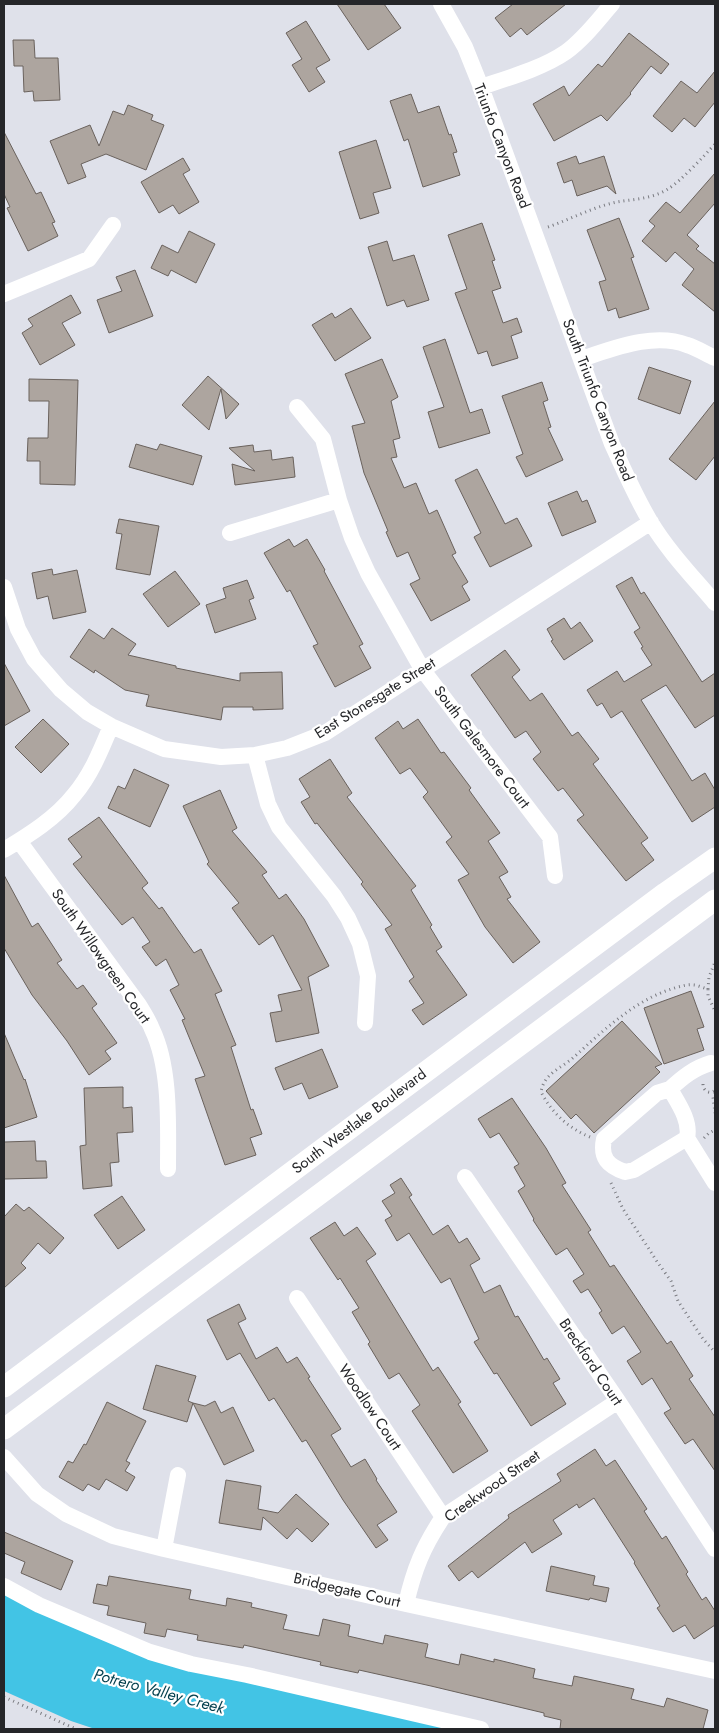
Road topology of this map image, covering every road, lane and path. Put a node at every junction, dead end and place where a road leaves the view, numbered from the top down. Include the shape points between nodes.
1 (441, 4) edge
2 (612, 4) edge
3 (481, 87) junction
4 (715, 144) edge
5 (113, 225) dead end
6 (535, 232) junction
7 (556, 291) joint
8 (4, 294) edge
9 (715, 358) edge
10 (581, 359) junction
11 (297, 407) dead end
12 (339, 500) junction
13 (651, 522) junction
14 (230, 533) dead end
15 (4, 587) edge
16 (715, 603) edge
17 (422, 669) junction
18 (111, 726) junction
19 (256, 754) junction
20 (19, 841) junction
21 (4, 850) edge
22 (715, 858) edge
23 (555, 876) dead end
24 (715, 900) edge
25 (715, 962) edge
26 (708, 989) junction
27 (715, 1011) edge
28 (365, 1023) dead end
29 (710, 1063) dead end
30 (704, 1088) dead end
31 (670, 1089) junction
32 (715, 1092) edge
33 (715, 1113) edge
34 (686, 1138) junction
35 (604, 1139) junction
36 (609, 1163) junction
37 (168, 1169) dead end
38 (465, 1177) dead end
39 (715, 1183) edge
40 (297, 1298) dead end
41 (715, 1352) edge
42 (4, 1387) edge
43 (618, 1401) junction
44 (4, 1429) edge
45 (4, 1457) edge
46 (178, 1475) dead end
47 (443, 1517) junction
48 (164, 1549) junction
49 (715, 1549) edge
50 (4, 1586) edge
51 (406, 1604) junction
52 (715, 1671) edge
53 (4, 1698) edge
54 (76, 1729) edge
55 (481, 1729) edge

1 - 3 street, Triunfo Canyon Road via 465,47
2 - 3 street via 567,52
3 - 6 street, Triunfo Canyon Road
4 - 6 path via 670,188 659,194 601,207
5 - 8 street via 89,259
6 - 7 street, Triunfo Canyon Road
7 - 10 street, South Triunfo Canyon Road
9 - 10 street via 686,344 665,341 615,348
10 - 13 street, South Triunfo Canyon Road via 612,444
11 - 12 street, South Galesmore Court via 323,438
12 - 14 street
12 - 17 street, South Galesmore Court via 368,572
13 - 16 street, South Triunfo Canyon Road
13 - 17 street, East Stonesgate Street
15 - 18 street, East Stonesgate Street via 18,629 34,659 61,690 87,712
17 - 19 street, East Stonesgate Street via 325,733 287,748
17 - 23 street, South Galesmore Court via 550,837
18 - 19 street, East Stonesgate Street via 164,749 221,757
18 - 20 street via 92,768 74,795 54,816
19 - 28 street via 268,804 279,828 334,896 360,944 368,976
20 - 21 street
20 - 37 street, South Willowgreen Court via 139,1005 153,1030 161,1054 167,1096
22 - 42 main road, South Westlake Boulevard
24 - 44 main road
25 - 26 path
26 - 27 path
26 - 35 path via 693,984 665,991 646,1001 612,1023 545,1080 541,1092 563,1121 593,1139
29 - 31 street via 699,1066
30 - 32 path
31 - 34 street via 689,1130
31 - 35 street via 657,1093
32 - 33 path
34 - 36 street via 634,1170 625,1172
34 - 39 street
35 - 36 street via 603,1154
36 - 41 path via 608,1176 623,1209 671,1280 678,1301 695,1328
38 - 43 street, Breckford Court
40 - 47 street, Woodlow Court
43 - 47 street, Creekwood Street
43 - 49 street, Breckford Court
45 - 48 street, Bridgegate Court via 37,1494 66,1514 113,1536
46 - 48 street
47 - 51 street, Creekwood Street via 418,1562
48 - 51 street, Bridgegate Court
50 - 55 street via 39,1605 150,1652
51 - 52 street, Bridgegate Court
53 - 54 path

